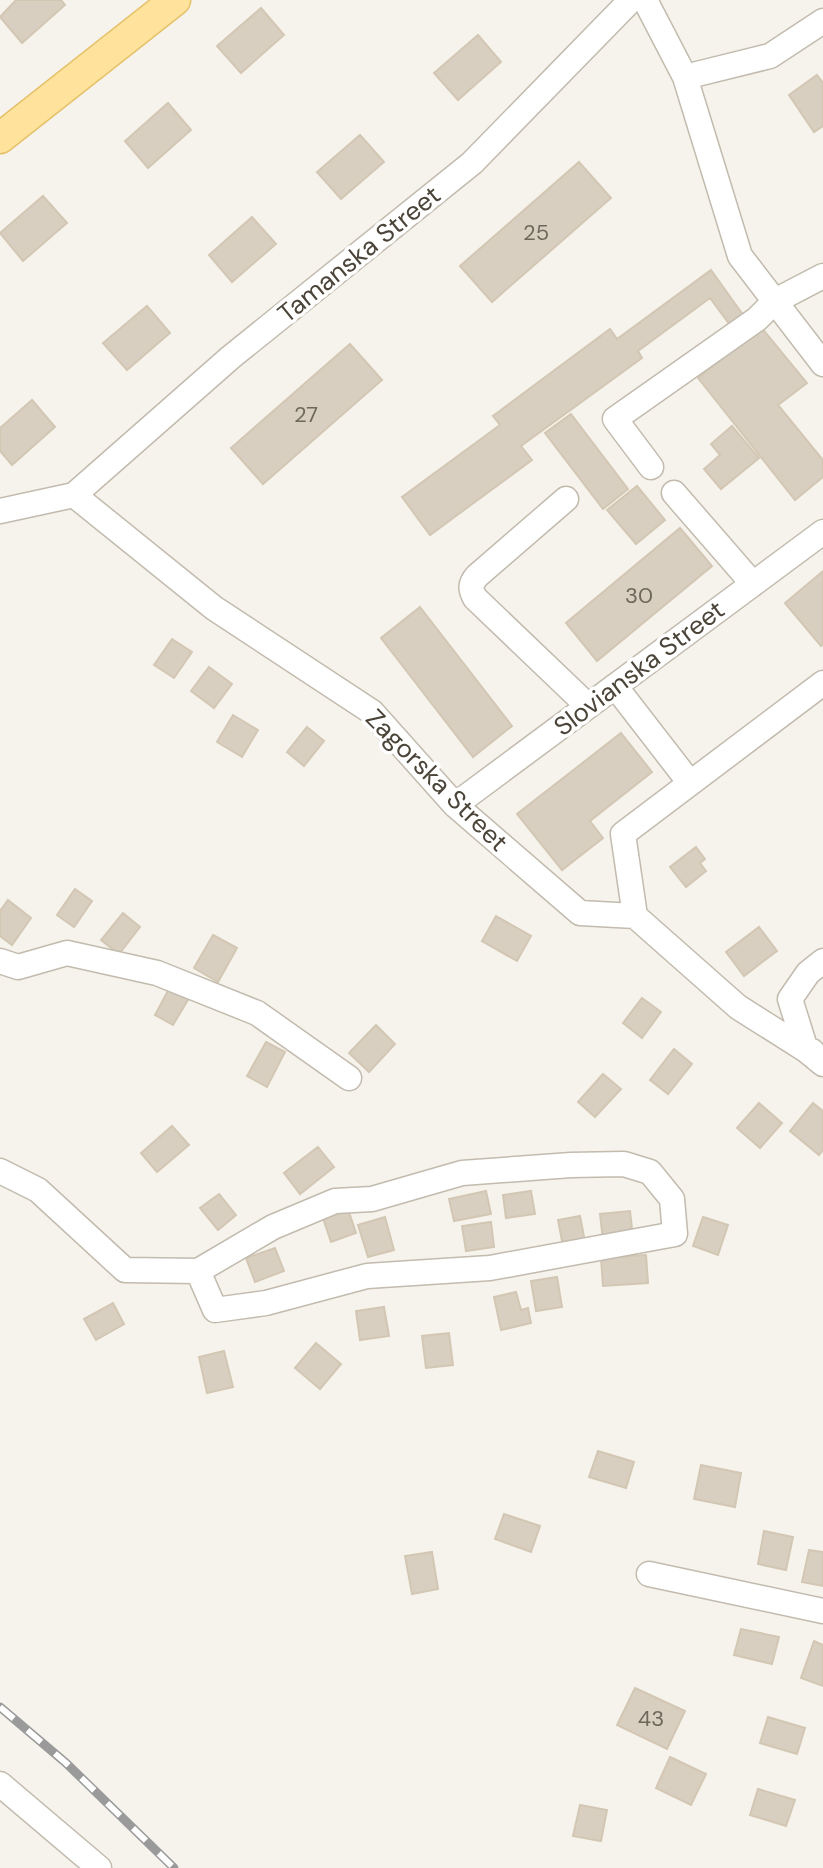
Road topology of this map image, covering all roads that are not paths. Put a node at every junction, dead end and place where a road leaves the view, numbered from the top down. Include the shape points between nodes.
1 (175, 0) edge
2 (631, 0) edge
3 (645, 0) edge
4 (823, 21) edge
5 (685, 77) junction
6 (0, 138) edge
7 (823, 276) edge
8 (775, 301) junction
9 (823, 364) edge
10 (651, 467) dead end
11 (674, 493) dead end
12 (74, 495) junction
13 (566, 499) dead end
14 (0, 511) edge
15 (823, 532) edge
16 (753, 584) junction
17 (823, 683) edge
18 (615, 686) junction
19 (588, 706) junction
20 (690, 783) junction
21 (455, 805) junction
22 (635, 916) junction
23 (6, 961) edge
24 (823, 961) edge
25 (817, 1056) edge
26 (349, 1078) dead end
27 (0, 1171) edge
28 (198, 1271) junction
29 (649, 1574) dead end
30 (823, 1611) edge
31 (0, 1784) edge
32 (99, 1868) edge

1 - 6 main road
2 - 12 street, Tamanska Street via 472,163 231,357
3 - 5 street
4 - 5 street via 770,56
5 - 8 street via 740,256
7 - 8 street
8 - 9 street
8 - 10 street via 615,419
11 - 16 street
12 - 14 street
12 - 21 street, Zagorska Street via 214,608 372,712
13 - 19 street via 477,576 470,589
15 - 16 street, Slovianska Street
16 - 18 street, Slovianska Street
17 - 20 street
18 - 19 street, Slovianska Street
18 - 20 street
19 - 21 street, Slovianska Street
20 - 22 street via 623,834
21 - 22 street, Zagorska Street via 580,913
22 - 25 street via 738,1007
23 - 26 street via 67,953 157,973 257,1013
24 - 25 street via 790,999
27 - 28 street via 38,1190 125,1270
28 - 28 street via 273,1227 335,1201 372,1199 462,1173 624,1164 650,1172 672,1199 675,1234 490,1268 367,1276 266,1303 215,1310
29 - 30 street
31 - 32 street

